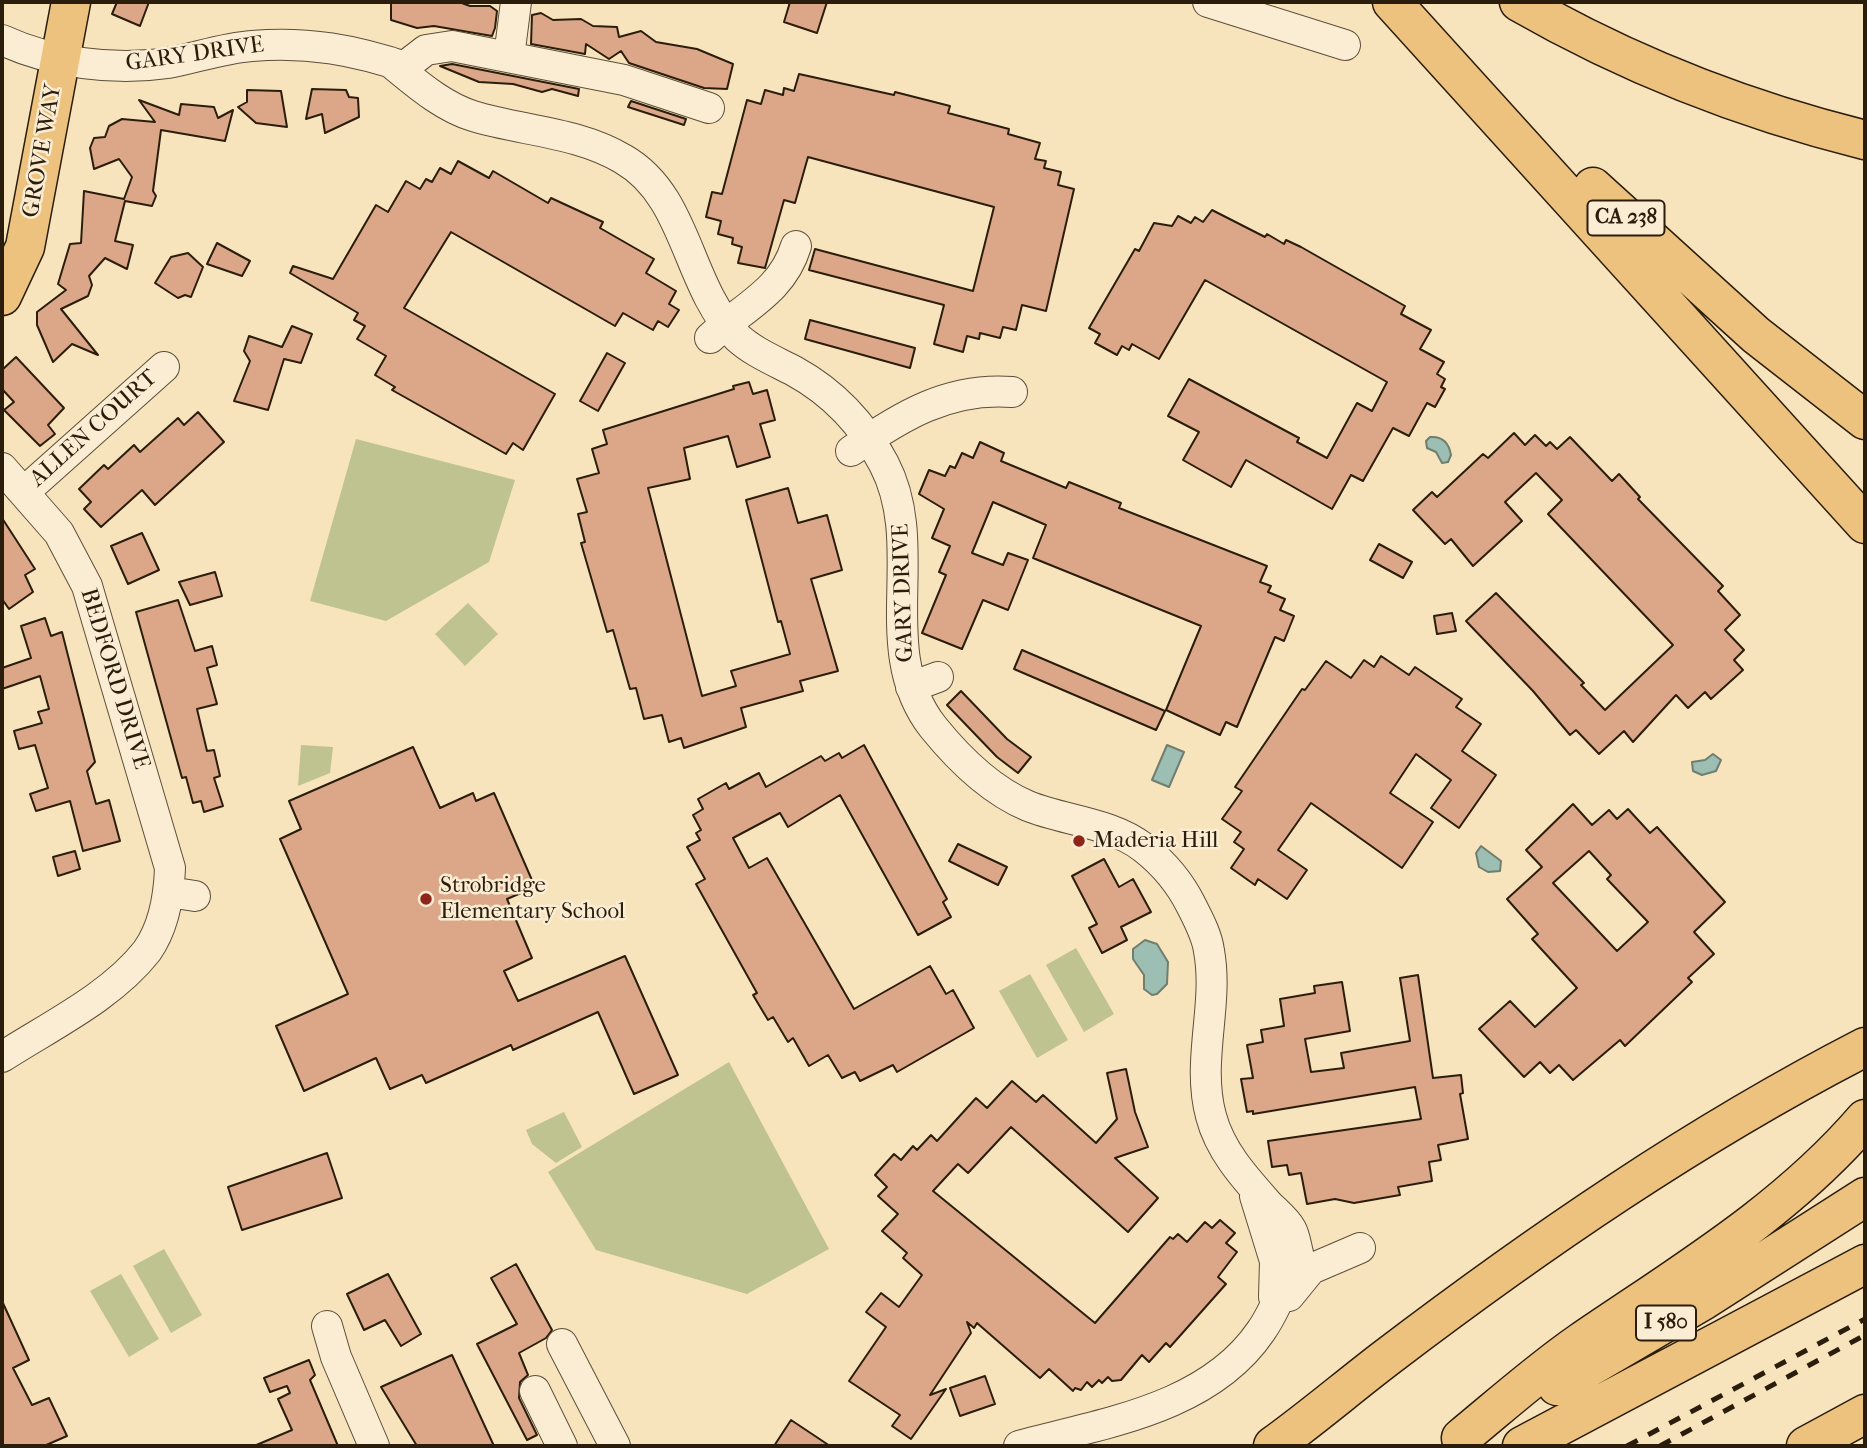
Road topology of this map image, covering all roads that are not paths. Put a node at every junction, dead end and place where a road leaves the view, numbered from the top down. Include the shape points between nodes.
1 (71, 2) edge
2 (516, 2) edge
3 (1208, 2) edge
4 (1392, 2) edge
5 (1400, 2) edge
6 (1518, 2) edge
7 (2, 40) edge
8 (1345, 44) dead end
9 (509, 57) junction
10 (59, 59) junction
11 (397, 64) junction
12 (709, 108) dead end
13 (1865, 140) edge
14 (796, 246) dead end
15 (2, 296) edge
16 (718, 330) junction
17 (164, 367) dead end
18 (1012, 392) dead end
19 (1865, 419) edge
20 (860, 444) junction
21 (2, 468) edge
22 (24, 492) junction
23 (1865, 524) edge
24 (1865, 1047) edge
25 (2, 1057) edge
26 (1865, 1119) edge
27 (1865, 1197) edge
28 (1360, 1248) dead end
29 (1865, 1264) edge
30 (1268, 1318) junction
31 (327, 1326) dead end
32 (562, 1344) dead end
33 (535, 1391) dead end
34 (1865, 1414) edge
35 (1453, 1442) edge
36 (374, 1446) edge
37 (562, 1446) edge
38 (615, 1446) edge
39 (1019, 1446) edge
40 (1273, 1446) edge
41 (1522, 1446) edge
42 (1807, 1446) edge

1 - 10 main road, GROVE WAY
2 - 9 street
3 - 8 street
4 - 23 main road
5 - 19 main road, CA 238 via 1690,277
6 - 13 main road via 1691,85
7 - 10 street, GARY DRIVE
9 - 11 street via 452,46 426,50
9 - 12 street via 624,80
10 - 11 street, GARY DRIVE via 129,67 250,46 290,44 351,50
10 - 15 main road, GROVE WAY via 25,247
11 - 16 street, GARY DRIVE via 450,106 595,145 641,171 660,190
14 - 16 street via 775,287
16 - 20 street, GARY DRIVE via 827,392 845,408
17 - 22 street, ALLEN COURT
18 - 20 street via 986,390 915,410
20 - 30 street, GARY DRIVE via 892,480 902,515 902,654 925,682 931,725 984,779 1048,823 1111,831 1139,844 1187,897 1209,949 1205,1077 1224,1165 1291,1229 1298,1253
21 - 22 street, BEDFORD DRIVE
22 - 25 street, BEDFORD DRIVE via 59,533 87,586 176,901 147,950 96,1007
24 - 40 main road via 1703,1139 1546,1242
26 - 35 main road via 1778,1205 1579,1344
27 - 35 main road, I 580 via 1635,1342
28 - 30 street via 1311,1269
29 - 41 main road, I 580
30 - 39 street, GARY DRIVE via 1242,1354 1167,1404
31 - 36 street
32 - 38 street
33 - 37 street
34 - 42 main road

